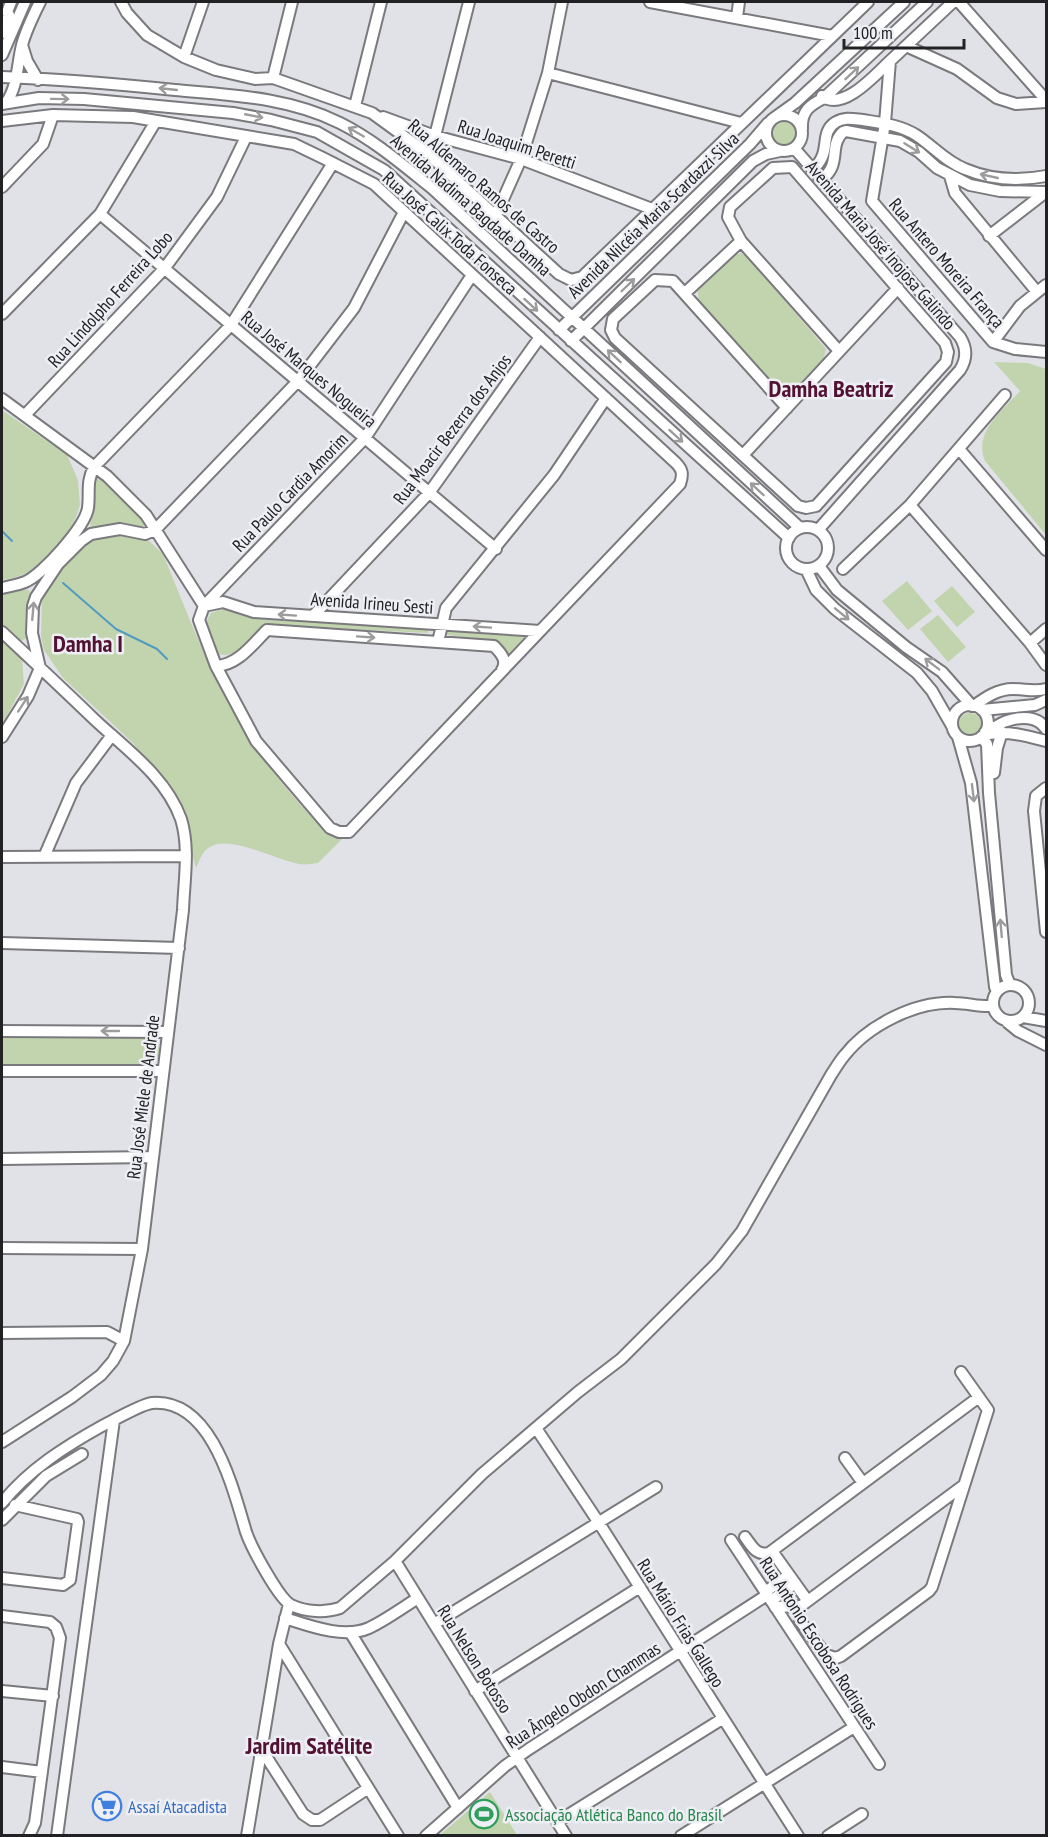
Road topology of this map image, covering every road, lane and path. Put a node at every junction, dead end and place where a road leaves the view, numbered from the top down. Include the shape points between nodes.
1 (25, 2) edge
2 (40, 2) edge
3 (121, 2) edge
4 (203, 2) edge
5 (292, 2) edge
6 (381, 2) edge
7 (469, 2) edge
8 (562, 2) edge
9 (650, 2) edge
10 (739, 2) edge
11 (868, 2) edge
12 (904, 2) edge
13 (927, 2) edge
14 (953, 2) edge
15 (959, 2) edge
16 (6, 9) edge
17 (737, 17) junction
18 (5, 36) edge
19 (832, 36) junction
20 (22, 45) junction
21 (906, 46) junction
22 (2, 55) edge
23 (184, 57) junction
24 (890, 61) junction
25 (548, 73) junction
26 (2, 77) edge
27 (15, 78) junction
28 (273, 78) junction
29 (38, 80) junction
30 (813, 87) junction
31 (824, 98) junction
32 (1047, 101) edge
33 (4, 103) edge
34 (355, 106) junction
35 (372, 113) junction
36 (53, 115) junction
37 (771, 120) junction
38 (2, 121) edge
39 (156, 121) junction
40 (835, 122) junction
41 (741, 123) junction
42 (885, 123) junction
43 (802, 129) junction
44 (843, 132) junction
45 (246, 136) junction
46 (435, 136) junction
47 (883, 138) junction
48 (794, 148) junction
49 (780, 151) junction
50 (427, 153) junction
51 (521, 159) junction
52 (333, 163) junction
53 (813, 169) junction
54 (950, 176) junction
55 (1047, 176) edge
56 (822, 179) junction
57 (2, 188) edge
58 (1046, 192) edge
59 (699, 193) junction
60 (711, 205) junction
61 (652, 209) junction
62 (404, 212) junction
63 (100, 214) junction
64 (496, 216) junction
65 (989, 236) junction
66 (741, 241) junction
67 (641, 250) junction
68 (652, 262) junction
69 (164, 268) junction
70 (472, 274) junction
71 (1047, 285) edge
72 (898, 288) junction
73 (1037, 292) junction
74 (685, 293) junction
75 (2, 314) edge
76 (572, 317) junction
77 (231, 325) junction
78 (584, 328) junction
79 (559, 330) junction
80 (540, 337) junction
81 (571, 341) junction
82 (993, 342) junction
83 (839, 351) junction
84 (1047, 352) edge
85 (298, 381) junction
86 (1005, 395) dead end
87 (606, 398) junction
88 (2, 399) edge
89 (787, 408) junction
90 (25, 415) junction
91 (365, 438) junction
92 (959, 450) junction
93 (743, 456) junction
94 (94, 467) junction
95 (429, 493) junction
96 (910, 505) junction
97 (800, 528) junction
98 (154, 530) junction
99 (818, 530) junction
100 (789, 538) junction
101 (496, 549) junction
102 (1047, 550) edge
103 (819, 566) junction
104 (806, 569) junction
105 (843, 569) dead end
106 (2, 588) edge
107 (204, 606) junction
108 (313, 616) junction
109 (441, 624) junction
110 (1047, 629) edge
111 (540, 631) junction
112 (2, 632) edge
113 (438, 642) junction
114 (1030, 643) junction
115 (1047, 665) edge
116 (216, 666) junction
117 (40, 668) junction
118 (502, 671) junction
119 (1047, 689) edge
120 (1047, 700) edge
121 (976, 707) junction
122 (998, 707) junction
123 (952, 726) junction
124 (1002, 728) junction
125 (1047, 729) edge
126 (112, 735) junction
127 (983, 735) junction
128 (2, 737) edge
129 (958, 737) junction
130 (1047, 741) edge
131 (1047, 788) edge
132 (989, 794) junction
133 (186, 856) junction
134 (2, 857) edge
135 (44, 857) junction
136 (1047, 932) edge
137 (2, 943) edge
138 (179, 948) junction
139 (1010, 985) junction
140 (997, 991) junction
141 (1029, 1004) junction
142 (992, 1006) junction
143 (1022, 1018) junction
144 (1045, 1021) edge
145 (1007, 1022) junction
146 (2, 1031) edge
147 (168, 1032) junction
148 (1027, 1034) junction
149 (1047, 1045) edge
150 (2, 1071) edge
151 (163, 1071) junction
152 (152, 1157) junction
153 (2, 1159) edge
154 (2, 1248) edge
155 (142, 1249) junction
156 (2, 1333) edge
157 (124, 1341) junction
158 (961, 1372) dead end
159 (980, 1397) junction
160 (114, 1420) junction
161 (536, 1428) junction
162 (2, 1442) edge
163 (82, 1454) dead end
164 (844, 1458) dead end
165 (863, 1483) junction
166 (964, 1485) junction
167 (656, 1487) dead end
168 (2, 1503) edge
169 (15, 1505) junction
170 (2, 1520) edge
171 (599, 1523) junction
172 (745, 1537) dead end
173 (731, 1540) dead end
174 (772, 1551) junction
175 (395, 1561) junction
176 (2, 1578) edge
177 (792, 1579) junction
178 (640, 1587) junction
179 (418, 1598) junction
180 (769, 1599) junction
181 (804, 1603) junction
182 (290, 1604) junction
183 (2, 1616) edge
184 (285, 1618) junction
185 (434, 1624) junction
186 (350, 1632) junction
187 (279, 1644) junction
188 (679, 1652) junction
189 (476, 1690) junction
190 (2, 1691) edge
191 (53, 1696) junction
192 (722, 1719) junction
193 (854, 1727) junction
194 (260, 1747) junction
195 (517, 1757) junction
196 (879, 1764) dead end
197 (2, 1767) edge
198 (42, 1772) junction
199 (764, 1783) junction
200 (367, 1789) junction
201 (458, 1808) junction
202 (862, 1814) dead end
203 (557, 1822) junction
204 (30, 1836) edge
205 (57, 1836) edge
206 (247, 1836) edge
207 (398, 1836) edge
208 (426, 1836) edge
209 (566, 1836) edge
210 (681, 1836) edge
211 (798, 1836) edge
212 (828, 1836) edge

1 - 18 street
2 - 20 street
3 - 23 street, Rua Aldemaro Ramos de Castro via 147,35
4 - 23 street
5 - 28 street
6 - 34 street
7 - 46 street
8 - 25 street
9 - 17 street
10 - 17 street
11 - 19 street
12 - 30 street, Avenida Nilcéia Maria Scardazzi Silva
31 -> 13 street
14 - 21 street
15 - 32 street
16 - 18 street via 9,15
17 - 19 street
18 - 20 street
18 - 22 street
19 - 41 street
20 - 27 street
20 - 29 street
21 - 24 street
21 - 32 street via 957,69 996,98 1016,104
23 - 28 street, Rua Aldemaro Ramos de Castro via 216,70 255,79
24 - 31 street via 850,95 837,100
24 - 42 street, Rua Antero Moreira França
25 - 41 street
25 - 51 street
26 - 27 street, Avenida Nadima Bagdade Damha
27 - 29 street, Avenida Nadima Bagdade Damha
27 - 33 street via 13,94
28 - 34 street, Rua Aldemaro Ramos de Castro
76 -> 29 street, Avenida Nadima Bagdade Damha via 433,189 379,145 338,122 258,98
30 - 31 street
30 - 37 street, Avenida Nilcéia Maria Scardazzi Silva
31 - 43 street via 807,109
33 -> 79 street, Avenida Nadima Bagdade Damha via 50,99 167,105 234,113 317,132 384,170
34 - 35 street, Rua Aldemaro Ramos de Castro
35 - 46 street, Rua Joaquim Peretti
35 - 50 street, Rua Aldemaro Ramos de Castro
36 - 38 street, Rua José Calix Toda Fonseca
36 - 39 street, Rua José Calix Toda Fonseca
36 - 57 street via 42,144
37 - 43 street via 785,114 796,119
37 - 49 street via 767,140
37 - 59 street, Avenida Nilcéia Maria Scardazzi Silva
39 - 45 street, Rua José Calix Toda Fonseca
39 - 63 street
40 - 42 street via 849,118
40 - 44 street
40 - 53 street via 826,134 822,159
41 - 61 street
42 - 47 street, Rua Antero Moreira França
55 -> 42 street via 1002,179 964,169 915,135
43 - 48 street via 801,140
44 - 47 street
44 - 56 street via 837,141 832,168
45 - 52 street, Rua José Calix Toda Fonseca via 294,144
45 - 69 street, Rua Lindolpho Ferreira Lobo via 217,197
46 - 50 street
46 - 51 street, Rua Joaquim Peretti
47 -> 54 street via 910,146
47 - 82 street, Rua Antero Moreira França via 873,203
48 - 49 street
48 - 53 street
49 - 60 street, Avenida Nilcéia Maria Scardazzi Silva via 753,161
50 - 64 street, Rua Aldemaro Ramos de Castro
51 - 61 street, Rua Joaquim Peretti
51 - 64 street
52 - 62 street, Rua José Calix Toda Fonseca via 374,184
52 - 77 street
53 - 56 street
54 - 58 street via 984,189
54 - 65 street via 952,189
56 - 99 street via 960,337 966,354 960,370
58 - 65 street
59 - 60 street
59 - 67 street, Avenida Nilcéia Maria Scardazzi Silva
60 - 68 street, Avenida Nilcéia Maria Scardazzi Silva
61 - 64 street, Rua Aldemaro Ramos de Castro via 582,276 570,280
62 - 70 street, Rua José Calix Toda Fonseca
62 - 85 street via 354,308
63 - 69 street, Rua José Marques Nogueira
63 - 75 street
65 - 73 street
66 - 72 street, Avenida Maria José Inojosa Galindo via 728,217 730,207 774,168 792,167
66 - 74 street
66 - 83 street
67 - 68 street
67 - 76 street, Avenida Nilcéia Maria Scardazzi Silva
78 -> 68 street, Avenida Nilcéia Maria Scardazzi Silva
69 - 77 street, Rua José Marques Nogueira
69 - 90 street, Rua Lindolpho Ferreira Lobo
70 - 80 street, Rua José Calix Toda Fonseca
70 - 91 street, Rua Paulo Cardia Amorim
71 - 73 street
72 - 83 street
72 - 93 street, Avenida Maria José Inojosa Galindo via 945,343 946,362 816,506 798,506
73 - 82 street via 1015,311
74 - 89 street
74 - 93 street via 673,281 655,280 613,319 611,330 615,338
76 - 78 street, Avenida Nadima Bagdade Damha
76 - 79 street, Avenida Nilcéia Maria Scardazzi Silva
77 - 85 street, Rua José Marques Nogueira
77 - 94 street
78 - 81 street, Avenida Nilcéia Maria Scardazzi Silva
97 -> 78 street, Avenida Nadima Bagdade Damha
79 - 81 street, Avenida Nadima Bagdade Damha
80 - 87 street, Rua José Calix Toda Fonseca
80 - 95 street, Rua Moacir Bezerra dos Anjos
81 -> 100 street, Avenida Nadima Bagdade Damha
82 - 84 street, Rua Antero Moreira França
83 - 89 street
85 - 91 street, Rua José Marques Nogueira
85 - 98 street
86 - 92 street
87 - 101 street via 554,475
87 - 111 street, Rua José Calix Toda Fonseca via 681,468 680,484
88 - 90 street
89 - 93 street
90 - 94 street
91 - 95 street, Rua José Marques Nogueira
91 - 107 street, Rua Paulo Cardia Amorim
92 - 96 street
92 - 102 street
94 - 98 street via 146,515
94 - 106 street via 87,486 88,509 74,536 36,575
95 - 101 street, Rua José Marques Nogueira
95 - 108 street, Rua Moacir Bezerra dos Anjos
96 - 105 street
96 - 114 street
97 - 99 street
97 - 100 street
98 - 107 street
117 -> 98 street via 32,633 33,606 58,564 91,534 120,529 145,534
99 - 103 street via 829,547
100 - 104 street via 789,558
101 - 109 street via 446,608
103 - 104 street
121 -> 103 street via 942,672 837,590
104 -> 123 street via 816,590 835,609 917,673
108 -> 107 street, Avenida Irineu Sesti via 254,612 223,602
107 - 116 street via 199,620
108 - 109 street, Avenida Irineu Sesti
111 -> 109 street, Avenida Irineu Sesti
109 - 113 street
110 - 114 street
111 - 118 street
112 - 117 street, Rua José Miele de Andrade
116 -> 113 street, Avenida Irineu Sesti via 239,658 267,630
113 - 118 street, Avenida Irineu Sesti via 494,646 504,659
114 - 115 street
116 - 118 street via 256,741 330,828 339,832 349,832
117 - 126 street, Rua José Miele de Andrade
128 -> 117 street
119 - 121 street via 998,692
120 - 122 street via 1035,705
121 - 122 street
121 - 123 street via 960,709
121 - 127 street via 987,721
122 - 124 street
123 - 129 street
124 - 125 street via 1007,721 1034,718
124 - 127 street
124 - 130 street
124 - 132 street
126 - 133 street, Rua José Miele de Andrade via 136,756 172,802 181,820
126 - 135 street via 76,783
127 - 129 street via 970,741
127 - 132 street via 987,744
129 -> 140 street via 972,783
131 - 136 street via 1036,796 1034,811
139 -> 132 street
133 - 135 street
133 - 138 street, Rua José Miele de Andrade
134 - 135 street
137 - 138 street
138 - 147 street, Rua José Miele de Andrade
139 - 140 street
139 - 141 street via 1024,990
140 - 142 street
141 - 143 street
141 - 144 street
142 - 145 street via 997,1016
142 - 161 street via 931,1005 910,1011 863,1037 831,1075 742,1231 716,1264 621,1359
143 - 144 street
143 - 145 street
143 - 148 street
145 - 148 street
147 -> 146 street
147 - 151 street, Rua José Miele de Andrade
148 - 149 street
150 - 151 street
151 - 152 street, Rua José Miele de Andrade
152 - 153 street
152 - 155 street, Rua José Miele de Andrade
154 - 155 street
155 - 157 street, Rua José Miele de Andrade
156 - 157 street via 107,1332
157 - 162 street via 101,1375
158 - 159 street
159 - 165 street
159 - 166 street via 988,1410
160 - 168 street via 81,1438 20,1482
160 - 182 street via 151,1403 176,1407 198,1421 216,1446 247,1535 266,1574
160 - 205 street
161 - 171 street, Rua Mário Frias Gallego
161 - 175 street via 482,1474
163 - 169 street via 46,1476
164 - 165 street
165 - 174 street
166 - 181 street
166 - 181 street via 929,1592 836,1658 826,1655 800,1621 799,1611
167 - 171 street
169 - 170 street
169 - 176 street via 77,1520 70,1580 63,1585
171 - 178 street, Rua Mário Frias Gallego
171 - 185 street
172 - 174 street via 755,1551
173 - 180 street, Rua Antonio Escobosa Rodrigues
174 - 177 street
175 - 179 street, Rua Nelson Botosso
175 - 182 street via 340,1608 329,1612
177 - 180 street, Rua Ângelo Obdon Chammas
177 - 181 street
178 - 188 street, Rua Mário Frias Gallego
178 - 189 street
179 - 185 street, Rua Nelson Botosso
179 - 186 street via 369,1628
180 - 181 street
180 - 188 street, Rua Ângelo Obdon Chammas
180 - 193 street, Rua Antonio Escobosa Rodrigues
182 - 184 street
183 - 191 street via 50,1622 59,1632
184 - 186 street
184 - 187 street
185 - 189 street, Rua Nelson Botosso
186 - 201 street
187 - 194 street
187 - 200 street
188 - 192 street, Rua Mário Frias Gallego
188 - 195 street, Rua Ângelo Obdon Chammas
189 - 195 street, Rua Nelson Botosso
190 - 191 street
191 - 198 street
192 - 199 street, Rua Mário Frias Gallego
192 - 203 street
193 - 196 street, Rua Antonio Escobosa Rodrigues
193 - 199 street
194 - 200 street via 303,1814 312,1820 320,1820
194 - 206 street
195 - 201 street, Rua Ângelo Obdon Chammas
195 - 203 street, Rua Nelson Botosso
197 - 198 street
198 - 204 street
199 - 210 street
199 - 211 street, Rua Mário Frias Gallego
200 - 207 street
201 - 208 street, Rua Ângelo Obdon Chammas
202 - 212 street
203 - 209 street, Rua Nelson Botosso

